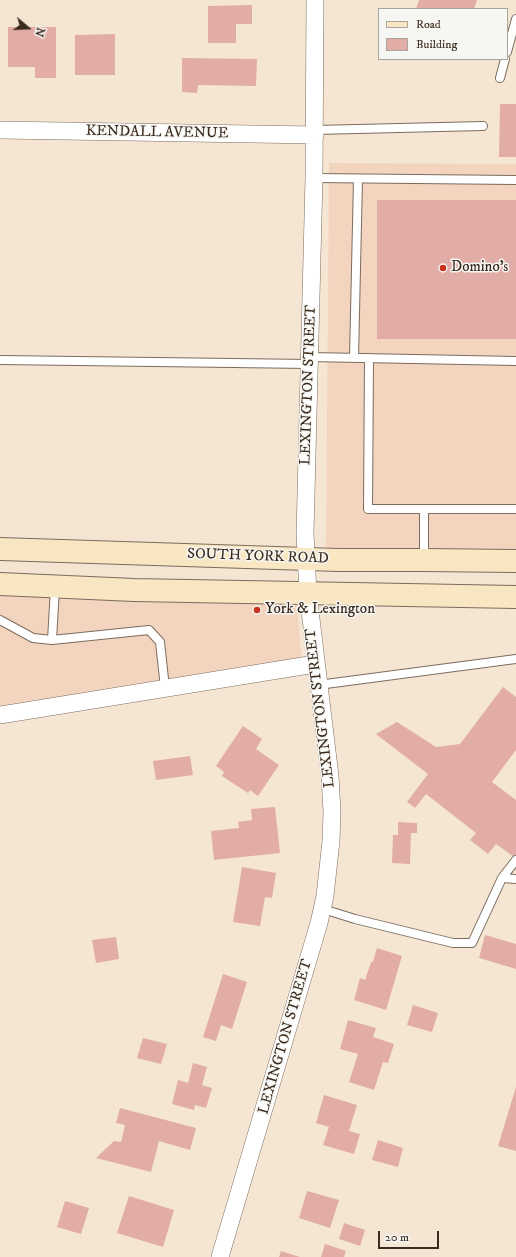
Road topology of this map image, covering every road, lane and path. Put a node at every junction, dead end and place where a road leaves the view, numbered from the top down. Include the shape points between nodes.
1 (315, 0) edge
2 (516, 19) edge
3 (508, 48) edge
4 (505, 60) edge
5 (500, 78) dead end
6 (483, 126) dead end
7 (0, 130) edge
8 (315, 132) junction
9 (314, 178) junction
10 (358, 179) junction
11 (516, 180) edge
12 (354, 358) junction
13 (369, 358) junction
14 (0, 360) edge
15 (310, 360) junction
16 (516, 361) edge
17 (424, 509) junction
18 (516, 510) edge
19 (0, 549) edge
20 (306, 559) junction
21 (424, 560) junction
22 (516, 561) edge
23 (0, 584) edge
24 (55, 587) junction
25 (308, 594) junction
26 (516, 597) edge
27 (0, 620) edge
28 (52, 640) junction
29 (516, 659) edge
30 (315, 664) junction
31 (318, 685) junction
32 (165, 688) junction
33 (0, 715) edge
34 (516, 860) edge
35 (502, 878) junction
36 (516, 879) edge
37 (322, 909) junction
38 (220, 1257) edge

1 - 8 street, LEXINGTON STREET
2 - 3 lane
4 - 5 lane
6 - 8 lane
7 - 8 street, KENDALL AVENUE
8 - 9 street, LEXINGTON STREET
9 - 10 lane
9 - 15 street, LEXINGTON STREET
10 - 11 lane
10 - 12 lane
12 - 13 lane
12 - 15 lane
13 - 16 lane
13 - 17 lane via 368,509
14 - 15 lane
15 - 20 street, LEXINGTON STREET
17 - 18 lane
17 - 21 lane
19 - 20 main road, SOUTH YORK ROAD
20 - 21 main road, SOUTH YORK ROAD
20 - 25 street, LEXINGTON STREET
21 - 22 main road, SOUTH YORK ROAD
23 - 24 main road
24 - 25 main road
24 - 28 lane
25 - 26 main road
25 - 30 street, LEXINGTON STREET
27 - 28 lane via 33,638
28 - 32 lane via 149,630 160,642
29 - 31 lane
30 - 31 street, LEXINGTON STREET
30 - 32 street
31 - 37 street, LEXINGTON STREET via 332,812 329,868
32 - 33 street
34 - 35 lane
35 - 36 lane
35 - 37 lane via 472,943 453,943
37 - 38 street, LEXINGTON STREET via 320,923

